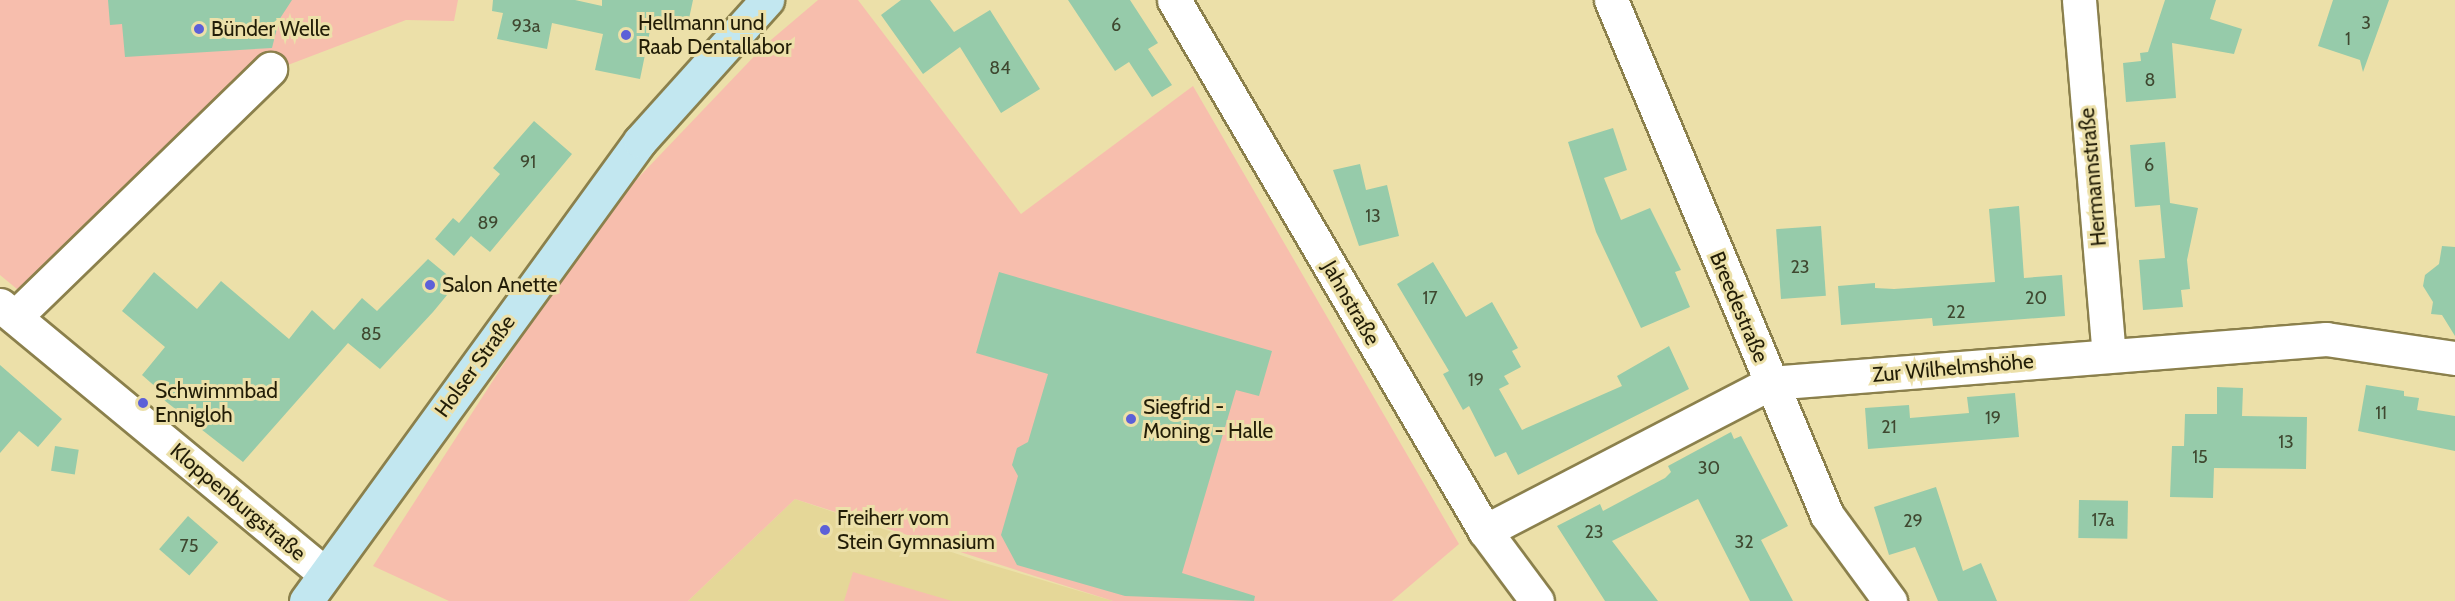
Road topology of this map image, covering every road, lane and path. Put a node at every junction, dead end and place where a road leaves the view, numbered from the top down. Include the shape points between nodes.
1 (767, 0) edge
2 (1174, 0) edge
3 (1611, 0) edge
4 (2079, 0) edge
5 (270, 69) dead end
6 (7, 311) edge
7 (2109, 354) junction
8 (2455, 358) edge
9 (1770, 383) junction
10 (1485, 531) junction
11 (323, 572) junction
12 (306, 601) edge
13 (1537, 601) edge
14 (1890, 601) edge

1 - 11 main road, Holser Straße via 640,141
2 - 10 street, Jahnstraße
3 - 9 street, Breedestraße
4 - 7 street, Hermannstraße
5 - 6 street, Kloppenburgstraße
6 - 11 street, Kloppenburgstraße
7 - 8 street, Zur Wilhelmshöhe via 2326,339
7 - 9 street, Zur Wilhelmshöhe
9 - 10 street, Zur Wilhelmshöhe
9 - 14 street, Breedestraße via 1827,515
10 - 13 street, Jahnstraße
11 - 12 main road, Holser Straße

